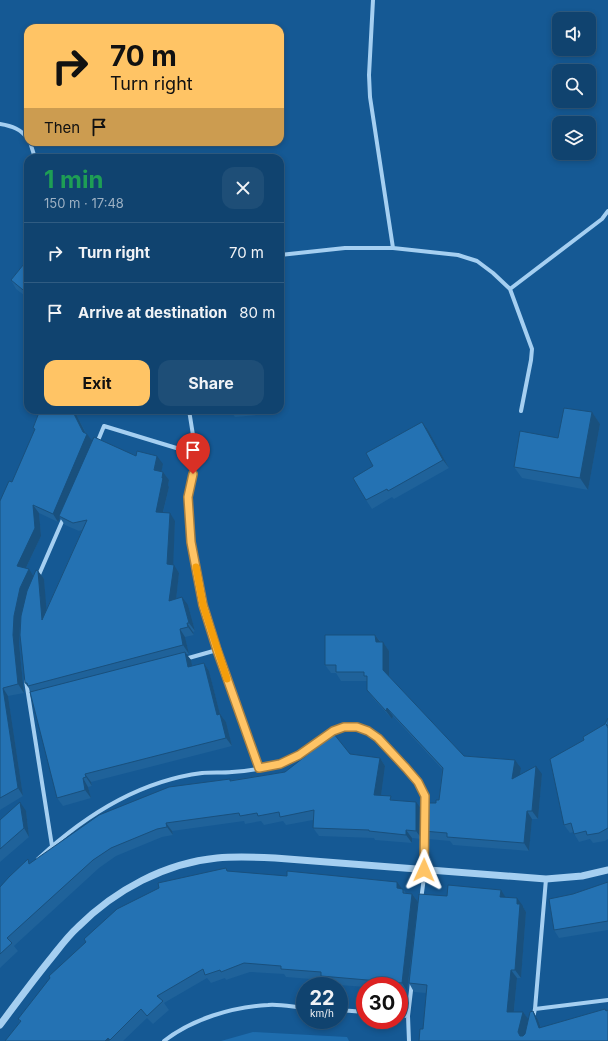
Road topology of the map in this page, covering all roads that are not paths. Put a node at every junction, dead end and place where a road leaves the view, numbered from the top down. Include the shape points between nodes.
1 (373, 0) edge
2 (0, 124) edge
3 (24, 132) edge
4 (608, 211) edge
5 (393, 248) junction
6 (284, 255) edge
7 (510, 289) junction
8 (521, 411) dead end
9 (190, 414) edge
10 (95, 448) edge
11 (196, 454) junction
12 (66, 512) edge
13 (35, 584) edge
14 (217, 650) junction
15 (179, 660) edge
16 (26, 675) edge
17 (36, 697) edge
18 (28, 699) junction
19 (259, 768) junction
20 (426, 813) edge
21 (426, 827) edge
22 (52, 846) junction
23 (35, 862) edge
24 (424, 870) junction
25 (608, 870) edge
26 (546, 879) junction
27 (420, 909) edge
28 (413, 978) edge
29 (608, 1000) edge
30 (296, 1007) edge
31 (535, 1009) junction
32 (408, 1016) edge
33 (532, 1022) edge
34 (0, 1025) edge
35 (408, 1029) edge
36 (164, 1041) edge
37 (408, 1041) edge

1 - 5 street via 370,98
2 - 3 street
4 - 7 street via 602,219
5 - 6 street via 345,248
5 - 7 street via 458,255 477,261
7 - 8 street via 532,349
9 - 11 street
10 - 11 street via 104,426
11 - 14 street via 188,497 191,542 203,605
12 - 13 street
14 - 15 street
14 - 19 street
16 - 18 street
17 - 18 street
18 - 22 street
19 - 20 street via 280,764 299,755 333,731 344,727 357,727 378,738 418,782 425,796
19 - 22 street via 183,776 156,784 104,808
21 - 24 street
22 - 23 street
24 - 26 street
24 - 27 street
24 - 34 street via 238,857 197,861 159,873 124,890 77,928
25 - 26 street via 582,876
26 - 31 street
28 - 32 street
29 - 31 street
30 - 36 street via 269,1005 240,1008 199,1021
31 - 33 street
35 - 37 street

